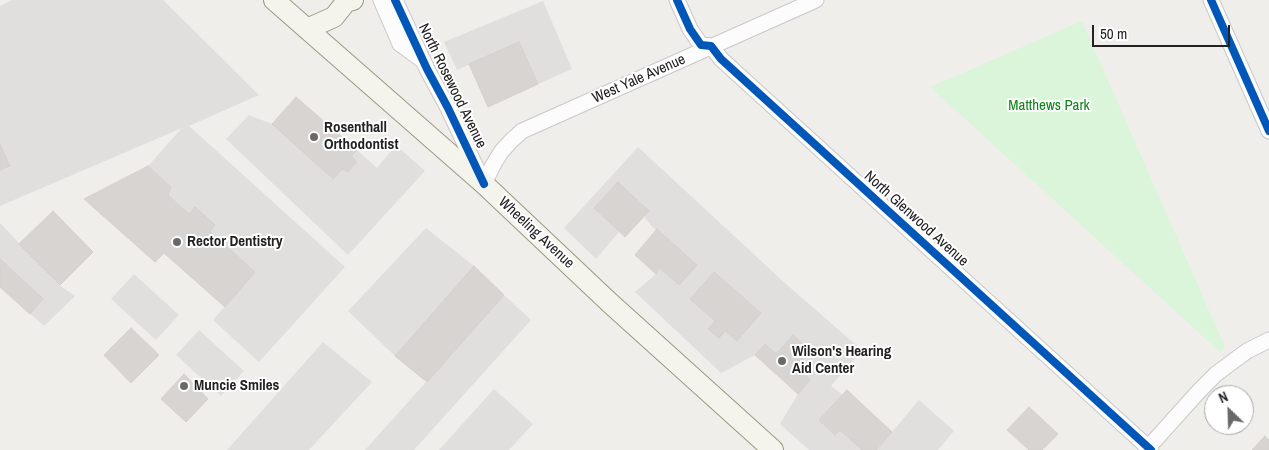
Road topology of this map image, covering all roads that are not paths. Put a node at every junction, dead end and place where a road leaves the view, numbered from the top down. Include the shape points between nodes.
1 (274, 0) edge
2 (330, 0) edge
3 (353, 0) edge
4 (381, 0) edge
5 (396, 0) edge
6 (677, 0) edge
7 (816, 0) edge
8 (1211, 0) edge
9 (307, 29) junction
10 (711, 46) junction
11 (424, 61) junction
12 (1269, 132) edge
13 (484, 184) junction
14 (1269, 340) edge
15 (1148, 449) edge
16 (773, 450) edge

1 - 9 main road, Wheeling Avenue
2 - 9 main road
3 - 9 main road via 346,2 334,17
4 - 11 street, North Rosewood Avenue via 400,44
5 - 11 street, North Rosewood Avenue
6 - 10 street, North Glenwood Avenue via 701,45
7 - 10 street, West Yale Avenue
8 - 12 street
9 - 13 main road, Wheeling Avenue
10 - 13 street, West Yale Avenue via 522,132 501,152
10 - 15 street, North Glenwood Avenue via 721,59
11 - 13 street, North Rosewood Avenue
13 - 16 main road, Wheeling Avenue via 610,304
14 - 15 street via 1247,350 1216,374

